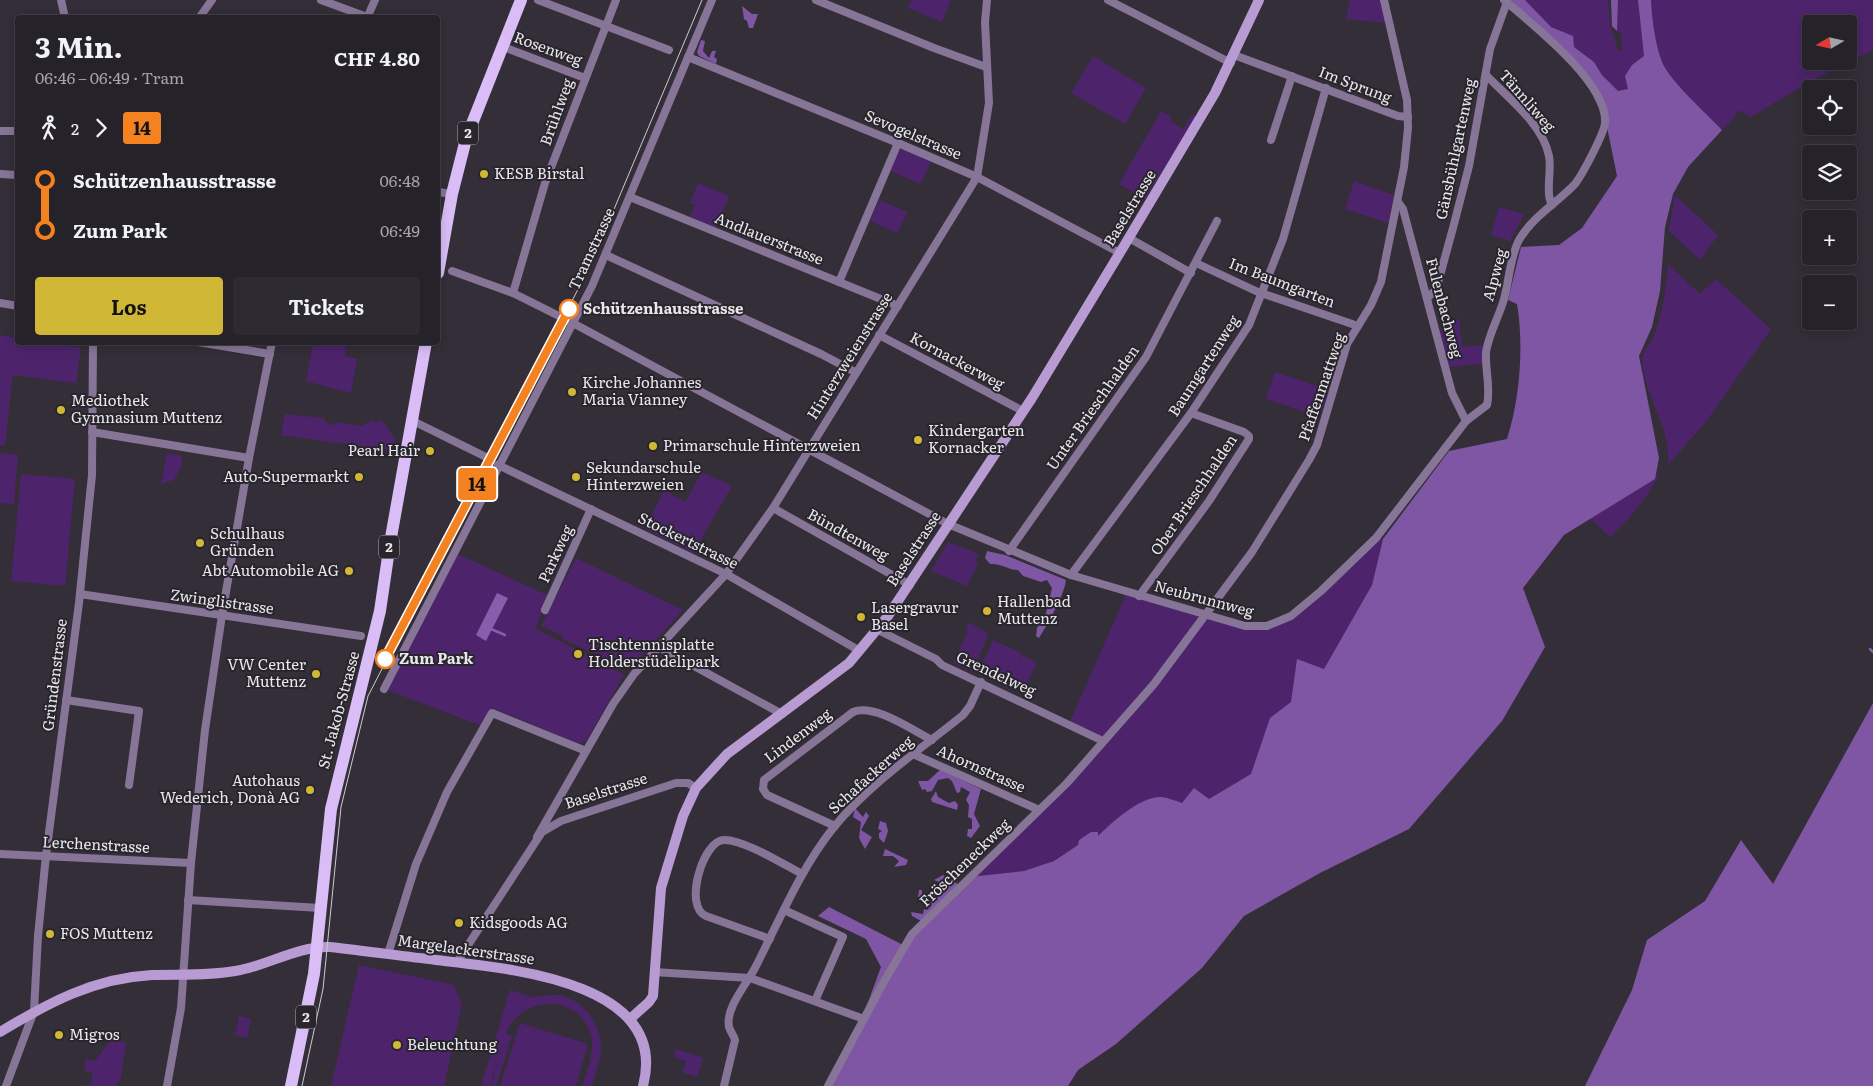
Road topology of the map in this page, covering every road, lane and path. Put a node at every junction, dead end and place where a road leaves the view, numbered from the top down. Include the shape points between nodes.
1 (61, 0) edge
2 (212, 0) edge
3 (322, 0) edge
4 (375, 0) edge
5 (521, 0) edge
6 (538, 0) edge
7 (616, 0) edge
8 (712, 0) edge
9 (816, 0) edge
10 (987, 0) edge
11 (1108, 0) edge
12 (1259, 0) edge
13 (1384, 0) edge
14 (1505, 1) edge
15 (64, 15) edge
16 (201, 15) edge
17 (362, 15) edge
18 (368, 15) edge
19 (605, 26) junction
20 (501, 46) junction
21 (669, 50) dead end
22 (688, 57) junction
23 (1232, 59) junction
24 (986, 67) junction
25 (1486, 75) junction
26 (1292, 76) junction
27 (585, 78) junction
28 (1326, 88) junction
29 (1408, 117) junction
30 (0, 131) edge
31 (15, 131) edge
32 (1271, 140) dead end
33 (898, 143) junction
34 (0, 174) edge
35 (15, 175) edge
36 (977, 177) junction
37 (440, 192) edge
38 (452, 194) junction
39 (630, 197) junction
40 (1398, 202) junction
41 (1552, 205) junction
42 (1217, 221) dead end
43 (1129, 238) junction
44 (1120, 253) junction
45 (606, 255) junction
46 (440, 262) edge
47 (1196, 263) junction
48 (452, 271) dead end
49 (1191, 273) junction
50 (839, 282) junction
51 (1263, 292) junction
52 (513, 293) junction
53 (1427, 298) junction
54 (0, 303) edge
55 (15, 306) edge
56 (898, 306) junction
57 (572, 323) junction
58 (1358, 326) junction
59 (879, 335) junction
60 (93, 345) edge
61 (216, 345) edge
62 (272, 345) edge
63 (425, 345) edge
64 (270, 354) junction
65 (855, 372) junction
66 (1023, 411) junction
67 (1191, 413) junction
68 (411, 420) junction
69 (1466, 421) junction
70 (92, 432) junction
71 (808, 450) junction
72 (486, 457) dead end
73 (249, 458) junction
74 (498, 465) junction
75 (773, 508) junction
76 (592, 509) junction
77 (948, 524) junction
78 (1009, 551) junction
79 (726, 574) junction
80 (1072, 575) junction
81 (910, 585) junction
82 (80, 594) junction
83 (1140, 596) junction
84 (545, 610) dead end
85 (1206, 614) junction
86 (222, 616) junction
87 (878, 630) junction
88 (361, 636) dead end
89 (659, 647) junction
90 (860, 651) junction
91 (980, 682) junction
92 (1154, 684) joint
93 (384, 689) dead end
94 (66, 700) junction
95 (782, 714) junction
96 (932, 740) junction
97 (1103, 741) junction
98 (586, 751) junction
99 (913, 754) junction
100 (129, 785) dead end
101 (696, 788) junction
102 (1037, 809) junction
103 (835, 826) junction
104 (537, 837) junction
105 (0, 854) edge
106 (46, 856) junction
107 (191, 864) junction
108 (802, 874) junction
109 (188, 900) junction
110 (320, 908) junction
111 (784, 910) junction
112 (770, 938) junction
113 (316, 946) junction
114 (388, 954) junction
115 (457, 962) junction
116 (654, 972) junction
117 (182, 974) junction
118 (750, 978) junction
119 (815, 1000) junction
120 (34, 1011) junction
121 (630, 1019) junction
122 (864, 1019) junction
123 (0, 1032) edge
124 (6, 1086) edge
125 (167, 1086) edge
126 (290, 1086) edge
127 (643, 1086) edge
128 (724, 1086) edge
129 (828, 1086) edge

1 - 15 street
2 - 16 street
3 - 17 street
4 - 18 street
5 - 20 main road, 2
6 - 19 street
7 - 19 street, Brühlweg
8 - 22 street, Tramstrasse
9 - 24 street
10 - 24 street, Hinterzweienstrasse
11 - 23 street, Im Sprung
12 - 23 street, Baselstrasse
13 - 29 street, Pfaffenmattweg
14 - 25 street, Gänsbühlgartenweg via 1490,49
14 - 41 street, Alpweg via 1582,73 1596,95 1605,122 1586,166 1575,183
19 - 21 street
19 - 27 street, Brühlweg
20 - 27 street, Rosenweg
20 - 38 main road, 2 via 466,138
22 - 33 street, Sevogelstrasse
22 - 39 street, Tramstrasse
23 - 26 street, Im Sprung
23 - 43 street, Baselstrasse
24 - 36 street, Hinterzweienstrasse via 989,103
25 - 41 street, Tännliweg via 1546,143
25 - 53 street, Gänsbühlgartenweg via 1469,166 1436,290
26 - 28 street, Im Sprung
26 - 32 street
27 - 52 street, Brühlweg via 545,183
28 - 29 street, Im Sprung
28 - 51 street, Baumgartenweg via 1283,239
29 - 40 street, Pfaffenmattweg
30 - 31 street
33 - 36 street, Sevogelstrasse
33 - 50 street
34 - 35 street
36 - 44 street, Sevogelstrasse
36 - 56 street, Hinterzweienstrasse
37 - 38 street
38 - 46 main road, 2
39 - 45 street, Tramstrasse
39 - 50 street, Andlauerstrasse
40 - 53 street, Fulenbachweg via 1404,209
40 - 58 street, Pfaffenmattweg via 1381,282
41 - 69 street, Alpweg via 1518,242 1504,302 1488,340 1487,405
42 - 47 street, Unter Brieschhalden
43 - 44 street, Baselstrasse
43 - 49 street
44 - 66 street, Baselstrasse
45 - 57 street, Tramstrasse
45 - 65 street
47 - 49 street, Unter Brieschhalden
47 - 51 street, Im Baumgarten
48 - 52 street
49 - 78 street, Unter Brieschhalden via 1146,357
50 - 56 street, Andlauerstrasse
51 - 58 street, Im Baumgarten
51 - 67 street, Baumgartenweg via 1249,325
52 - 57 street
53 - 69 street, Fulenbachweg via 1452,393
54 - 55 street
56 - 59 street, Hinterzweienstrasse
57 - 71 street
57 - 74 street, Tramstrasse
58 - 85 street, Pfaffenmattweg via 1348,344 1317,445 1303,473 1252,552
59 - 65 street, Hinterzweienstrasse
59 - 66 street, Kornackerweg
60 - 70 street, Gründenstrasse
61 - 64 street
62 - 64 street
63 - 68 main road, St. Jakob-Strasse / 2
64 - 73 street
65 - 71 street, Hinterzweienstrasse
66 - 77 street, Baselstrasse
67 - 80 street, Baumgartenweg
67 - 83 street, Ober Brieschhalden via 1244,432 1249,440
68 - 72 street
68 - 110 main road, St. Jakob-Strasse / 2 via 380,611 331,809
69 - 85 street, Neubrunnweg via 1376,538 1291,616 1259,627
70 - 73 street
70 - 82 street, Gründenstrasse via 92,475
71 - 75 street, Hinterzweienstrasse
71 - 77 street
73 - 86 street
74 - 76 street, Stockertstrasse
74 - 93 street, Tramstrasse
75 - 79 street, Hinterzweienstrasse
75 - 81 street, Bündtenweg
76 - 79 street, Stockertstrasse
76 - 84 street, Parkweg
77 - 78 street, Neubrunnweg
77 - 81 street, Baselstrasse
78 - 80 street, Neubrunnweg
79 - 89 street, Hinterzweienstrasse
79 - 90 street, Stockertstrasse
80 - 83 street, Neubrunnweg
81 - 87 street, Baselstrasse
82 - 86 street, Zwinglistrasse
82 - 94 street, Gründenstrasse
83 - 85 street, Neubrunnweg
85 - 92 street, Pfaffenmattweg
86 - 88 street, Zwinglistrasse
86 - 107 street via 205,730
87 - 90 street, Baselstrasse
87 - 91 street, Grendelweg
89 - 95 street
89 - 98 street, Hinterzweienstrasse via 634,674
90 - 95 street, Baselstrasse
91 - 96 street, Schafackerweg via 967,710
91 - 97 street, Grendelweg
92 - 97 street, Fröscheneckweg
94 - 100 street via 139,711
94 - 106 street, Gründenstrasse
95 - 101 street, Baselstrasse via 727,754
96 - 99 street, Schafackerweg
96 - 103 street, Lindenweg via 874,711 861,709 764,780 767,795
97 - 102 street, Fröscheneckweg via 1066,783
98 - 104 street, Hinterzweienstrasse
98 - 114 street via 492,713 447,792 416,864
99 - 102 street, Ahornstrasse
99 - 103 street, Schafackerweg
101 - 104 street, Baselstrasse via 688,782 676,783 561,821
101 - 116 street via 683,816 661,888
102 - 122 street, Fröscheneckweg via 1011,840 912,934
103 - 108 street, Schafackerweg
104 - 115 street, Baselstrasse
105 - 106 street, Lerchenstrasse
106 - 107 street, Lerchenstrasse
106 - 120 street, Gründenstrasse
107 - 109 street
108 - 111 street, Schafackerweg
108 - 112 street via 766,854 728,840 717,841 707,850 694,897 697,910
109 - 110 street
109 - 117 street
110 - 113 main road, St. Jakob-Strasse / 2
111 - 112 street, Schafackerweg
111 - 119 street via 843,937
112 - 118 street, Schafackerweg
113 - 114 street, Margelackerstrasse
113 - 117 street via 237,971
113 - 126 main road, St. Jakob-Strasse / 2 via 307,1014
114 - 115 street, Margelackerstrasse
115 - 121 street, Margelackerstrasse via 503,967 566,983 618,1008
116 - 118 street
116 - 121 street via 652,999
117 - 120 street via 106,982 82,988
117 - 125 street via 181,1008
118 - 119 street
118 - 128 street, Schafackerweg via 734,1000 729,1026 736,1040
119 - 122 street
120 - 123 street
120 - 124 street, Gründenstrasse
121 - 127 street via 640,1034 645,1051
122 - 129 street, Fröscheneckweg

